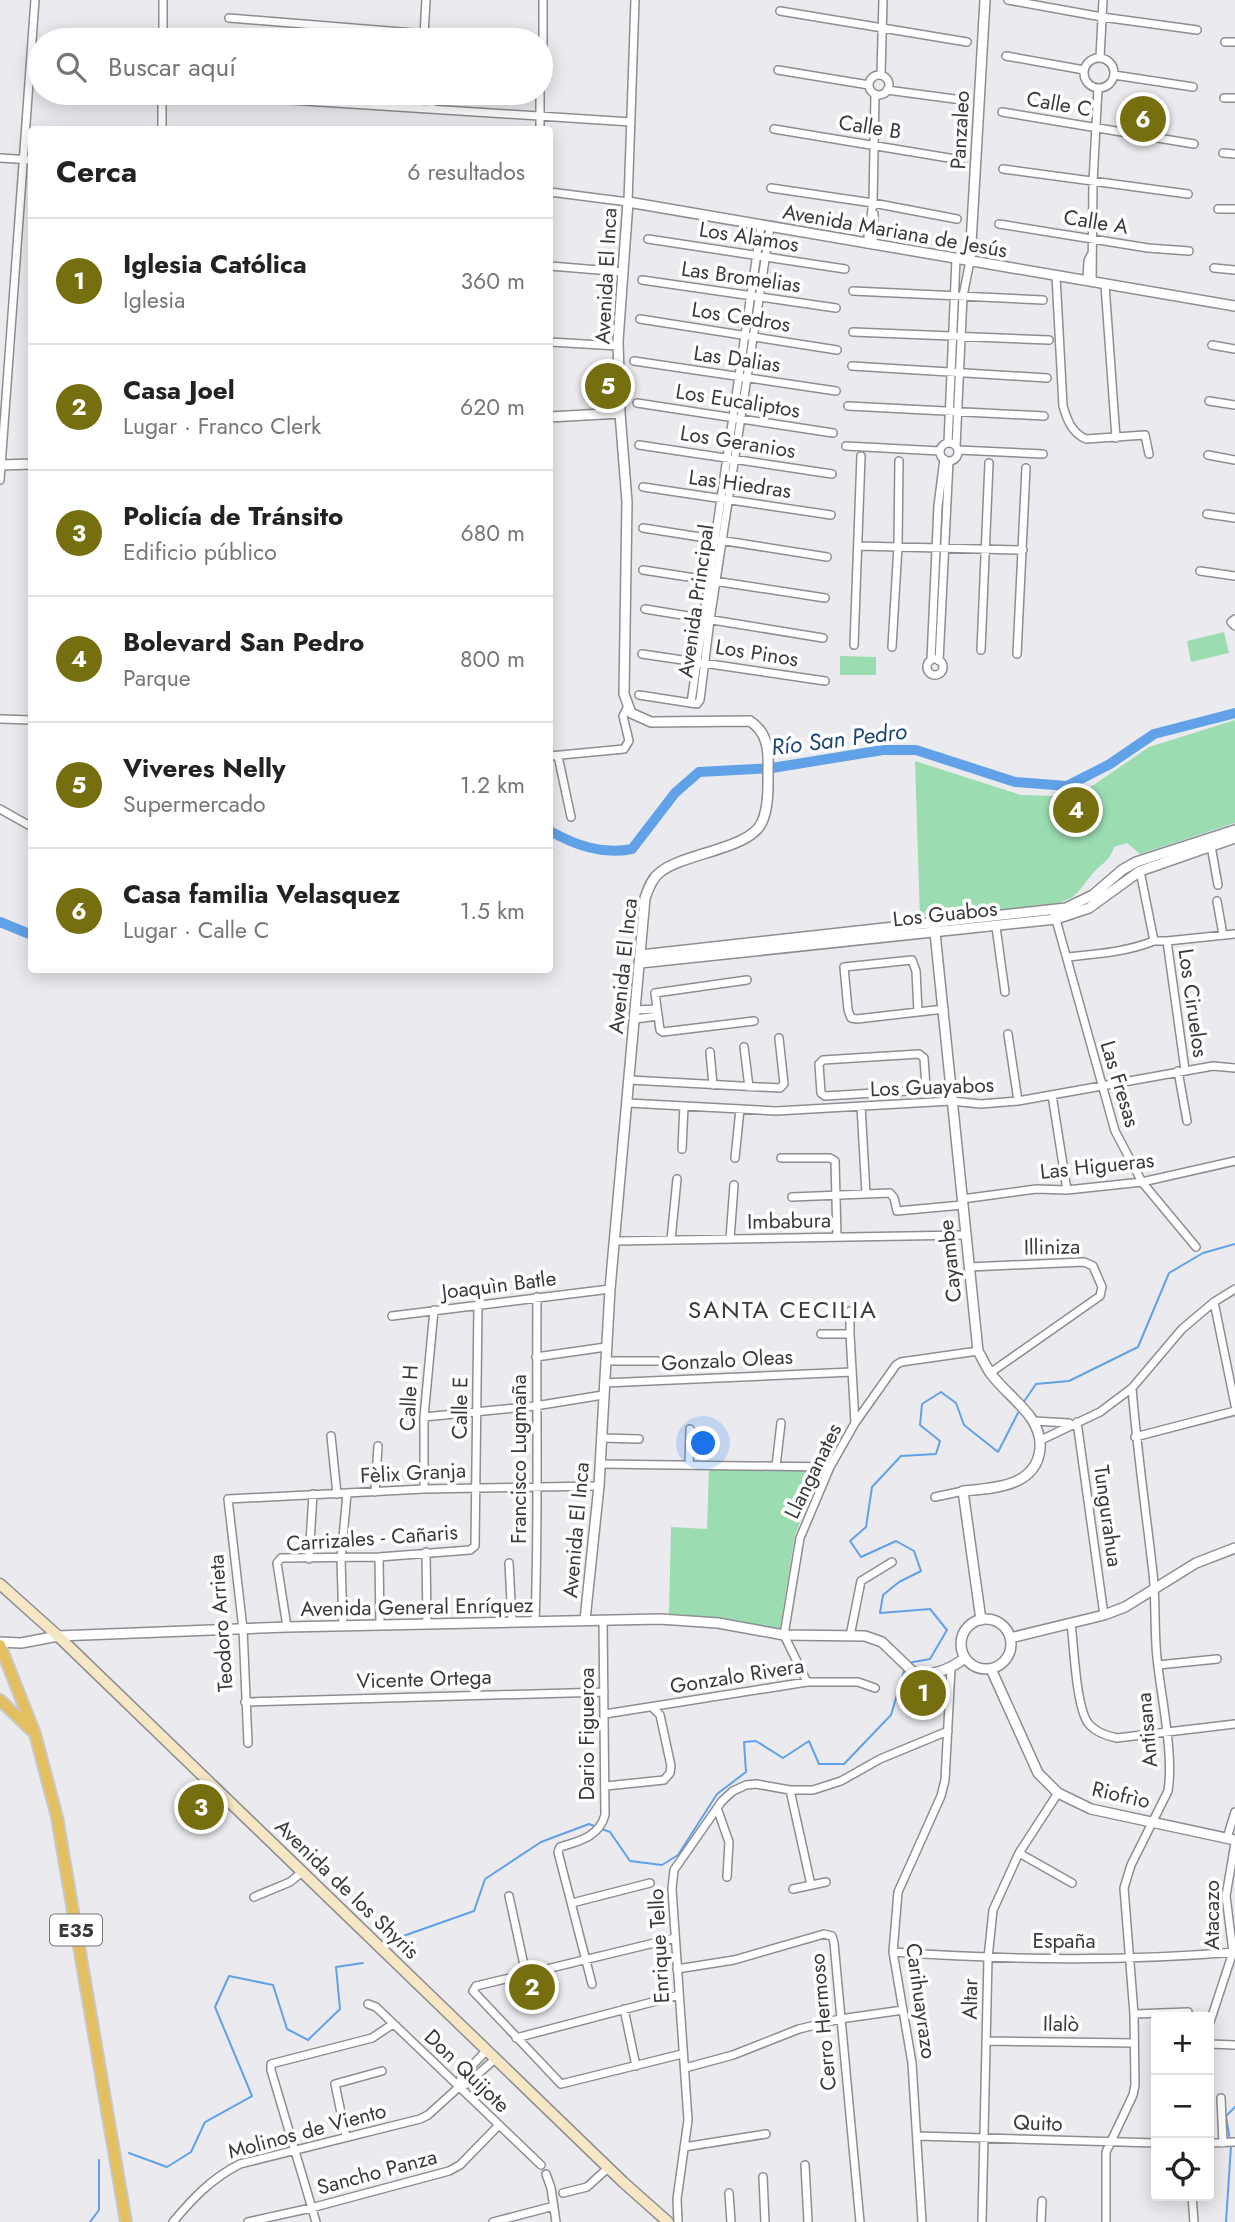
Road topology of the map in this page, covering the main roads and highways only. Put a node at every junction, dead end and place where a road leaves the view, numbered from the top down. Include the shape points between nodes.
1 (0, 1584) edge
2 (1, 1649) edge
3 (0, 1700) edge
4 (35, 1734) junction
5 (126, 2222) edge
6 (668, 2222) edge

1 - 6 main road, Avenida de los Shyris
2 - 4 highway, E35
3 - 4 highway
4 - 5 highway, E35 via 57,1817

